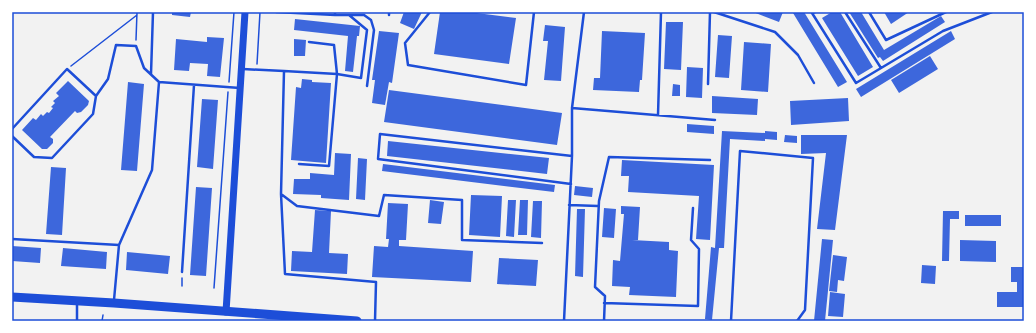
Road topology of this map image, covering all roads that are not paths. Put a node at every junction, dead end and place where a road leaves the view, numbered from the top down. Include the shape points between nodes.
1 (153, 12) edge
2 (245, 12) edge
3 (276, 12) edge
4 (430, 12) edge
5 (534, 12) edge
6 (584, 12) edge
7 (661, 12) edge
8 (710, 12) edge
9 (714, 12) edge
10 (815, 12) edge
11 (845, 12) edge
12 (869, 12) edge
13 (946, 12) edge
14 (992, 12) edge
15 (307, 13) edge
16 (335, 14) edge
17 (364, 14) edge
18 (349, 15) junction
19 (309, 42) dead end
20 (242, 68) junction
21 (881, 68) junction
22 (284, 71) junction
23 (151, 74) junction
24 (337, 74) junction
25 (159, 82) junction
26 (814, 83) dead end
27 (708, 84) dead end
28 (194, 85) junction
29 (367, 86) dead end
30 (241, 88) junction
31 (96, 96) junction
32 (572, 108) junction
33 (658, 115) junction
34 (715, 120) dead end
35 (12, 129) edge
36 (12, 136) edge
37 (572, 156) junction
38 (710, 160) dead end
39 (299, 164) dead end
40 (571, 184) junction
41 (281, 194) junction
42 (570, 205) junction
43 (598, 206) junction
44 (693, 208) dead end
45 (12, 239) edge
46 (542, 243) dead end
47 (119, 245) junction
48 (182, 272) road end
49 (12, 297) edge
50 (77, 301) junction
51 (114, 303) junction
52 (604, 303) junction
53 (226, 312) junction
54 (77, 321) edge
55 (357, 321) edge
56 (376, 321) edge
57 (564, 321) edge
58 (604, 321) edge
59 (731, 321) edge
60 (797, 321) edge

1 - 23 lane
2 - 20 main road
3 - 15 lane
4 - 5 lane via 405,43 408,65 526,85
6 - 32 lane
7 - 33 lane
8 - 27 lane
9 - 26 lane via 775,32 798,55
10 - 21 lane via 812,13 856,83
11 - 21 lane
12 - 13 lane via 886,40
14 - 21 lane via 943,31
15 - 16 lane
16 - 18 lane
17 - 18 lane
17 - 29 lane via 371,20 374,30
18 - 24 lane via 367,30 361,78
19 - 24 lane via 334,45
20 - 22 lane
20 - 30 main road
22 - 24 lane
22 - 41 lane
23 - 25 lane
23 - 31 lane via 144,68 136,46 116,45 108,79
24 - 39 lane via 329,166
25 - 28 lane
25 - 47 lane via 152,170
28 - 30 lane
28 - 48 lane
30 - 53 main road
31 - 35 lane via 67,69
31 - 36 lane via 93,114 52,158 34,156
32 - 33 lane
32 - 37 lane
33 - 34 lane
37 - 40 lane
37 - 40 lane via 380,134 378,159
38 - 43 lane via 609,157
40 - 42 lane
41 - 46 lane via 297,206 379,216 384,195 462,200 462,240
41 - 56 lane via 285,274 376,282
42 - 43 lane
42 - 57 lane
43 - 52 lane via 595,287 605,296
44 - 52 lane via 691,240 699,249 698,306
45 - 47 lane
47 - 51 lane
49 - 50 highway
50 - 51 highway
50 - 54 lane
51 - 53 highway
52 - 58 lane
53 - 55 highway
59 - 60 lane via 740,151 813,158 805,310

